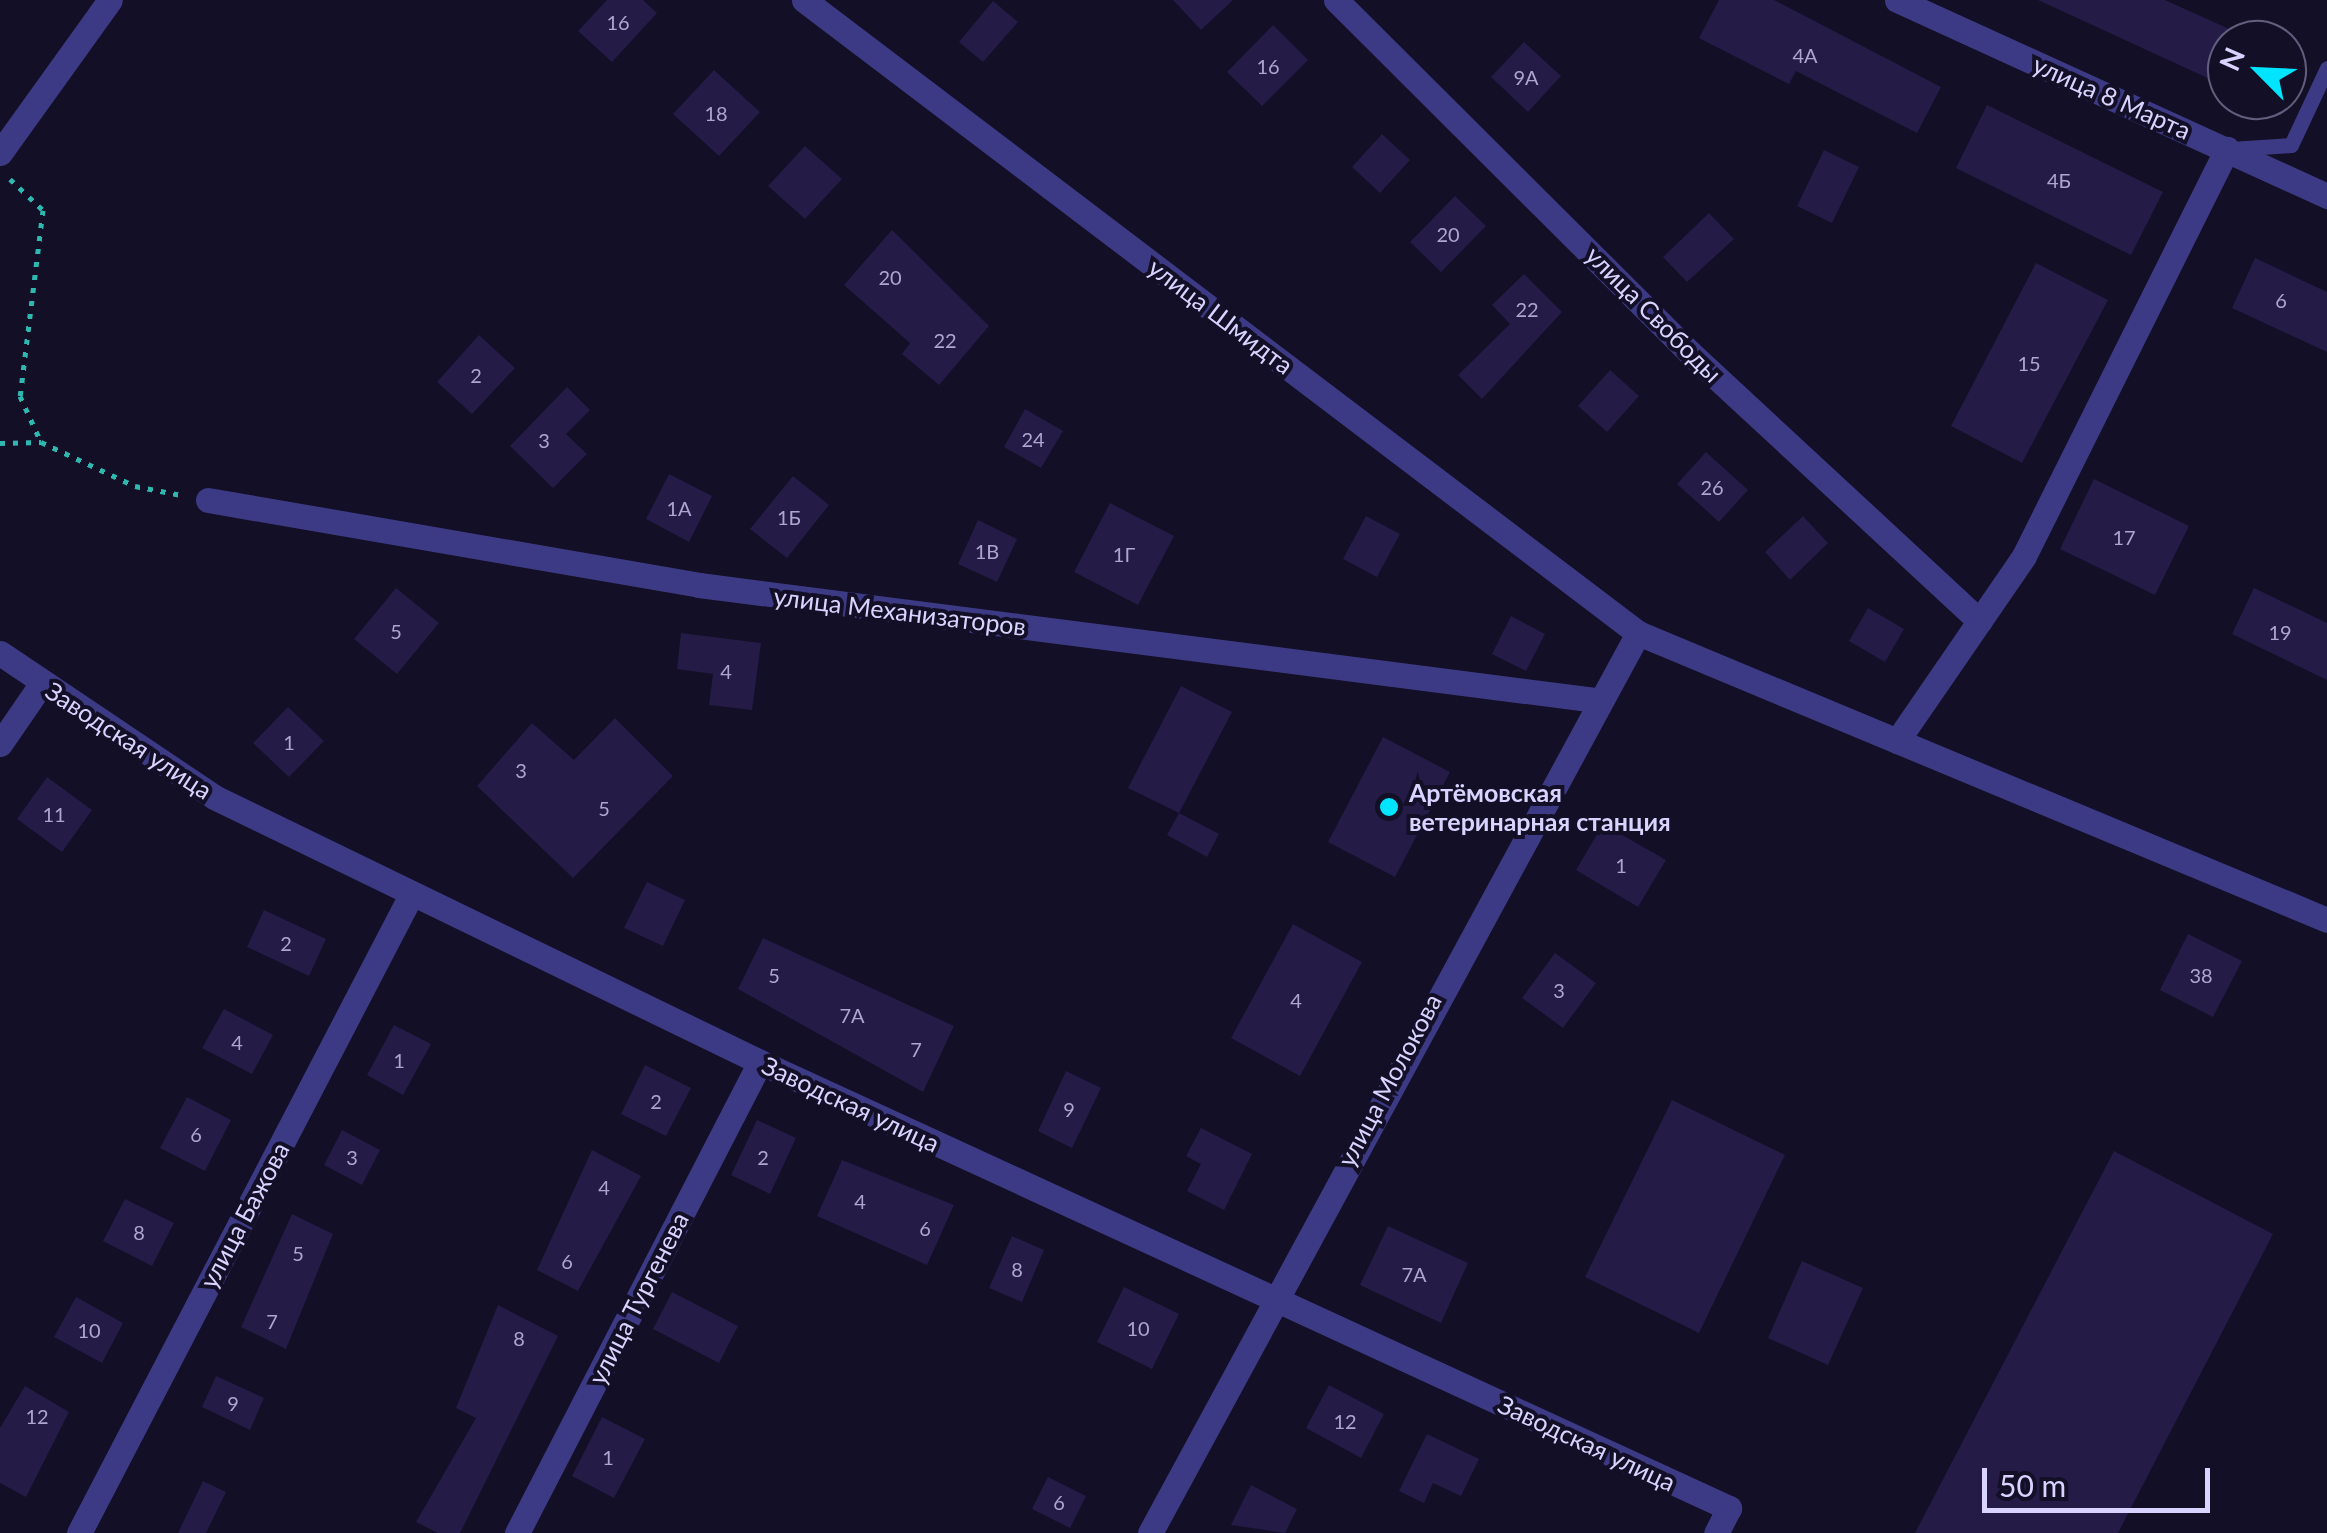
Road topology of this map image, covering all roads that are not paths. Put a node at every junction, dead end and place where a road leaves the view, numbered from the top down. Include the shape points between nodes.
1 (110, 0) edge
2 (804, 0) edge
3 (1336, 0) edge
4 (1897, 0) edge
5 (2327, 68) edge
6 (2228, 149) junction
7 (0, 153) edge
8 (2327, 196) edge
9 (208, 500) road end
10 (1979, 621) junction
11 (1638, 633) junction
12 (0, 654) edge
13 (42, 684) junction
14 (1595, 700) junction
15 (1896, 741) junction
16 (0, 744) edge
17 (410, 897) junction
18 (2327, 920) edge
19 (760, 1062) junction
20 (1272, 1298) junction
21 (78, 1533) edge
22 (516, 1533) edge
23 (1150, 1533) edge
24 (1716, 1533) edge

1 - 7 street
2 - 11 street, улица Шмидта
3 - 10 street, улица Свободы via 1689,352
4 - 6 street, улица 8 Марта
5 - 6 lane via 2291,145
6 - 8 street, улица 8 Марта
6 - 10 street via 2024,556
9 - 14 street, улица Механизаторов via 700,585
10 - 15 street
11 - 14 street, улица Молокова
11 - 15 street
12 - 13 street, Заводская улица
13 - 16 street
13 - 17 street, Заводская улица via 214,797
14 - 20 street, улица Молокова
15 - 18 street
17 - 19 street, Заводская улица
17 - 21 street, улица Бажова
19 - 20 street, Заводская улица
19 - 22 street, улица Тургенева
20 - 23 street, улица Молокова
20 - 24 street, Заводская улица via 1728,1508

